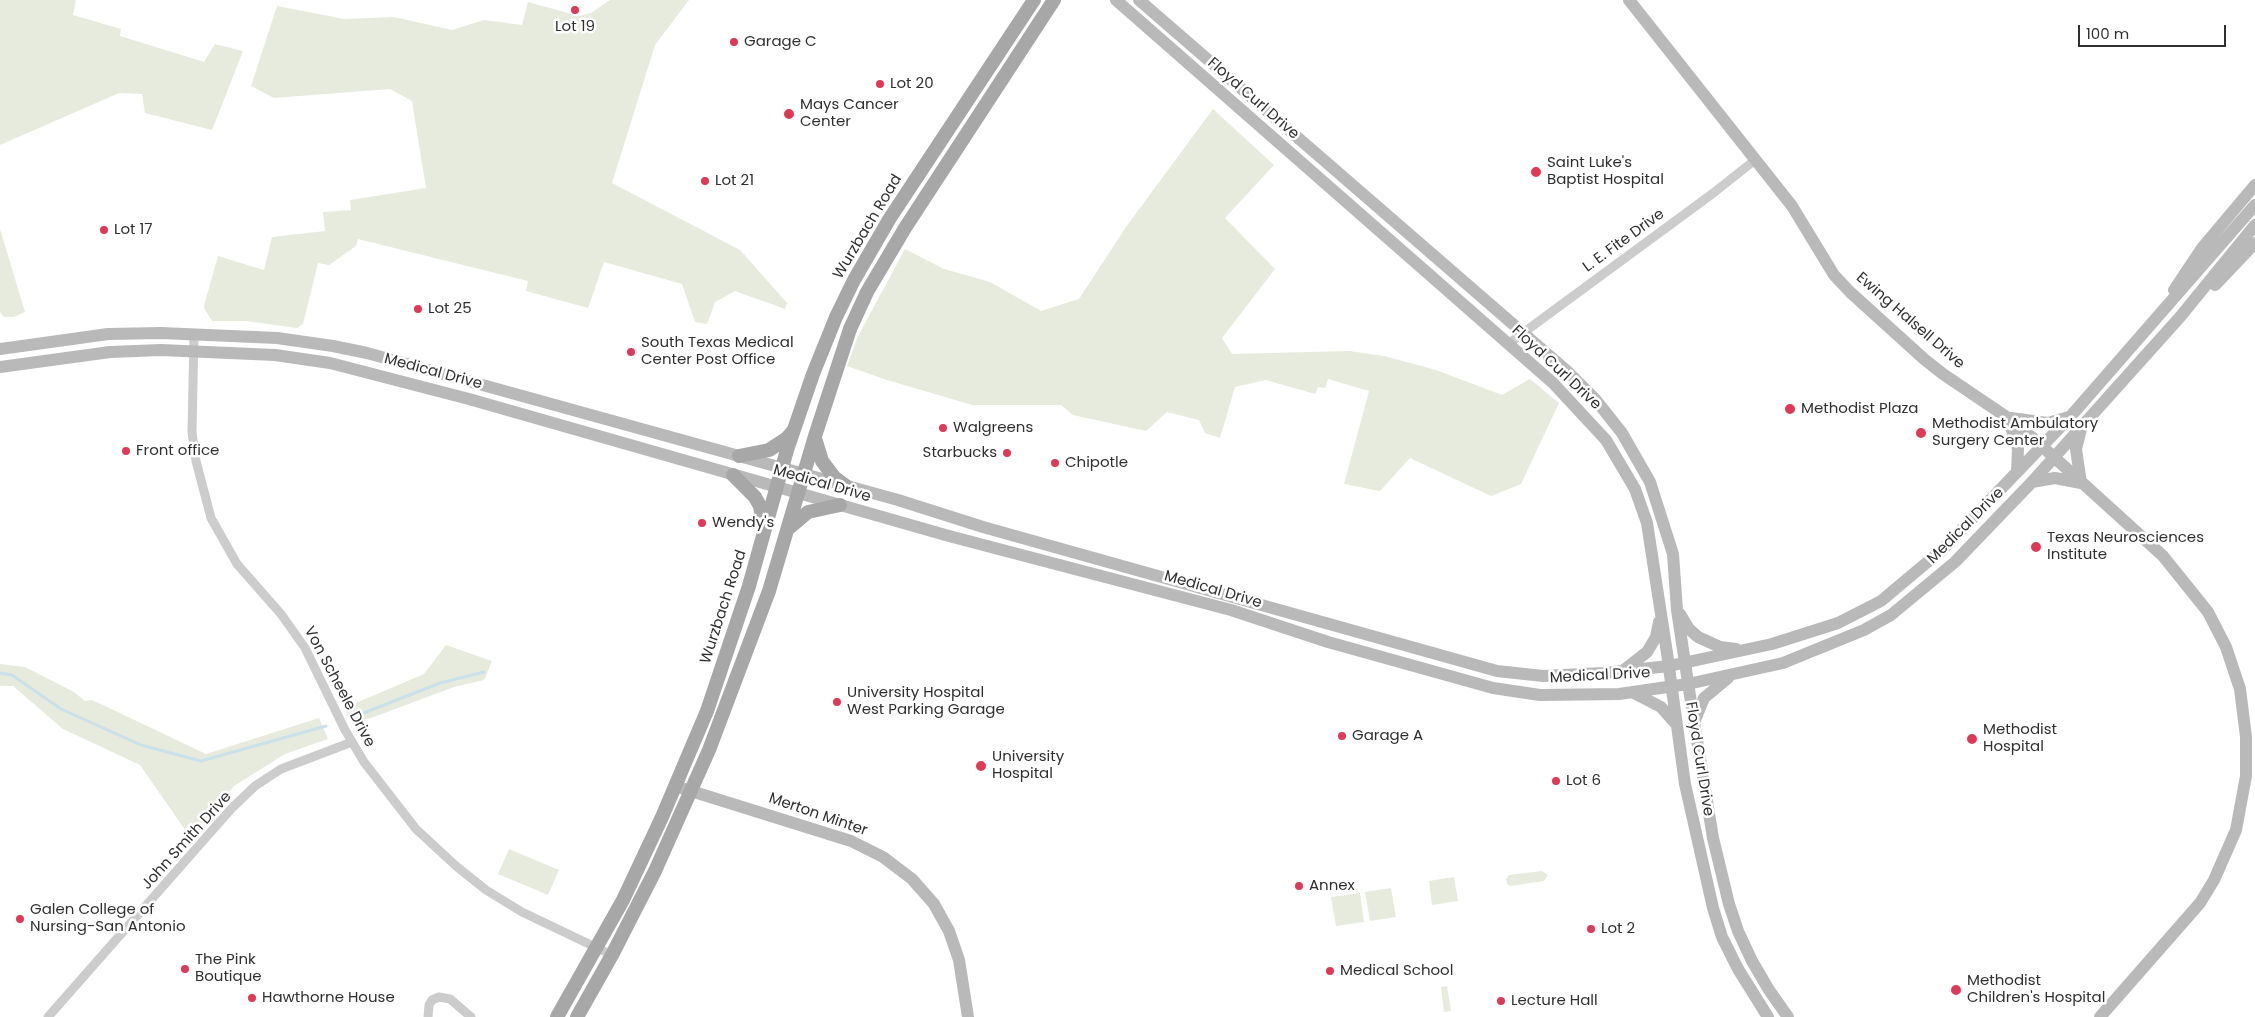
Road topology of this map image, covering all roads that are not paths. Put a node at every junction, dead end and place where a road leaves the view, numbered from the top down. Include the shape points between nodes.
1 (1034, 0) edge
2 (1063, 0) edge
3 (1116, 0) edge
4 (1139, 0) edge
5 (1629, 0) edge
6 (1051, 4) edge
7 (1755, 160) junction
8 (2255, 185) edge
9 (2255, 205) edge
10 (2255, 224) edge
11 (2255, 243) edge
12 (2160, 313) junction
13 (2180, 317) junction
14 (1522, 333) junction
15 (194, 334) junction
16 (1508, 344) junction
17 (0, 349) edge
18 (193, 351) junction
19 (0, 367) edge
20 (2070, 416) junction
21 (2008, 418) junction
22 (1612, 419) junction
23 (795, 428) junction
24 (2082, 428) junction
25 (1597, 429) junction
26 (815, 436) junction
27 (2042, 446) junction
28 (740, 456) junction
29 (2054, 457) junction
30 (783, 468) junction
31 (2017, 472) junction
32 (804, 474) junction
33 (733, 475) junction
34 (2031, 483) junction
35 (2081, 483) junction
36 (846, 486) junction
37 (777, 488) junction
38 (798, 494) junction
39 (840, 506) junction
40 (788, 530) junction
41 (765, 532) junction
42 (1677, 610) junction
43 (1661, 613) junction
44 (1389, 641) junction
45 (1743, 650) junction
46 (1384, 658) junction
47 (1685, 663) junction
48 (1669, 666) junction
49 (1622, 671) junction
50 (1733, 675) junction
51 (1688, 684) junction
52 (1672, 687) junction
53 (1632, 692) junction
54 (1694, 722) junction
55 (1677, 725) junction
56 (2251, 737) edge
57 (352, 742) junction
58 (675, 786) junction
59 (691, 792) junction
60 (597, 948) junction
61 (612, 956) junction
62 (48, 1017) edge
63 (428, 1017) edge
64 (471, 1017) edge
65 (557, 1017) edge
66 (577, 1017) edge
67 (968, 1017) edge
68 (1768, 1017) edge
69 (1788, 1017) edge
70 (2100, 1017) edge

1 - 23 main road, Wurzbach Road via 890,218 854,280 824,344
2 - 6 main road
3 - 16 street, Floyd Curl Drive
4 - 14 street, Floyd Curl Drive
5 - 7 street, Ewing Halsell Drive
6 - 26 main road via 867,292 850,328
7 - 14 street, L. E. Fite Drive
7 - 21 street, Ewing Halsell Drive via 1792,206 1824,260 1850,292 1943,374
8 - 12 street via 2202,248
9 - 12 street, Medical Drive
10 - 13 street, Medical Drive
11 - 13 street
12 - 20 street, Medical Drive
13 - 24 street, Medical Drive
14 - 16 street, L. E. Fite Drive
14 - 22 street, Floyd Curl Drive via 1566,371
15 - 17 street, Medical Drive via 108,334
15 - 18 street, Von Scheele Drive
15 - 28 street, Medical Drive via 277,338 358,351
16 - 25 street, Floyd Curl Drive via 1553,383
18 - 19 street, Medical Drive via 110,352
18 - 33 street, Medical Drive via 275,355 362,370
18 - 57 street, Von Scheele Drive via 192,432 211,518 237,564 281,614 305,648
20 - 21 street via 2048,423
20 - 27 street, Medical Drive
21 - 27 street, Ewing Halsell Drive
21 - 31 street via 2018,449
22 - 25 street
22 - 42 street, Floyd Curl Drive via 1650,482 1673,554
23 - 28 main road via 786,439 769,450
23 - 30 main road, Wurzbach Road
24 - 29 street, Medical Drive
24 - 35 street via 2076,449
25 - 43 street, Floyd Curl Drive via 1635,489 1647,523
26 - 32 main road
26 - 36 main road via 822,462
27 - 29 street, Ewing Halsell Drive
27 - 31 street, Medical Drive
28 - 30 street, Medical Drive
29 - 34 street, Medical Drive
29 - 35 street, Ewing Halsell Drive
30 - 32 street, Medical Drive
30 - 37 main road, Wurzbach Road
31 - 45 street, Medical Drive via 1943,549 1881,601 1820,630
32 - 36 street, Medical Drive
32 - 38 main road
33 - 37 street, Medical Drive
33 - 41 main road via 755,497
34 - 35 street via 2055,478
34 - 50 street, Medical Drive via 1955,562 1891,615 1864,630 1783,663
35 - 56 street, Ewing Halsell Drive via 2163,556 2208,612 2232,663
36 - 44 street, Medical Drive
37 - 38 street, Medical Drive
37 - 41 main road, Wurzbach Road
38 - 39 street, Medical Drive
38 - 40 main road
39 - 40 main road via 808,512
39 - 46 street, Medical Drive via 1231,610
40 - 59 main road via 769,591
41 - 58 main road, Wurzbach Road via 710,701
42 - 45 street via 1698,637 1720,647
42 - 47 street, Floyd Curl Drive
43 - 48 street, Floyd Curl Drive
43 - 49 street via 1652,645 1642,658
44 - 46 street
44 - 49 street, Medical Drive via 1497,671 1523,675
45 - 47 street, Medical Drive
46 - 53 street, Medical Drive via 1493,688 1540,695
47 - 48 street, Medical Drive
47 - 51 street, Floyd Curl Drive
48 - 49 street, Medical Drive
48 - 52 street, Floyd Curl Drive
50 - 51 street, Medical Drive
50 - 54 street via 1708,693
51 - 52 street, Medical Drive
51 - 54 street, Floyd Curl Drive
52 - 53 street, Medical Drive
52 - 55 street, Floyd Curl Drive
53 - 55 street via 1661,707
54 - 69 street, Floyd Curl Drive via 1713,838 1738,931 1769,990
55 - 68 street, Floyd Curl Drive via 1685,784 1705,878 1722,937 1742,977
56 - 70 street, Ewing Halsell Drive via 2236,830 2214,880 2182,925
57 - 60 street, Von Scheele Drive via 385,792 416,829 456,866 486,890 522,912
57 - 62 street, John Smith Drive via 289,766 255,786 231,809
58 - 59 street, Merton Minter
58 - 60 main road, Wurzbach Road via 623,900
59 - 61 main road
59 - 67 street, Merton Minter via 851,841 883,857 912,879 934,904 950,931 960,960
60 - 61 street, Von Scheele Drive
60 - 65 main road, Wurzbach Road
61 - 66 main road
63 - 64 street via 429,1005 439,997 450,999

